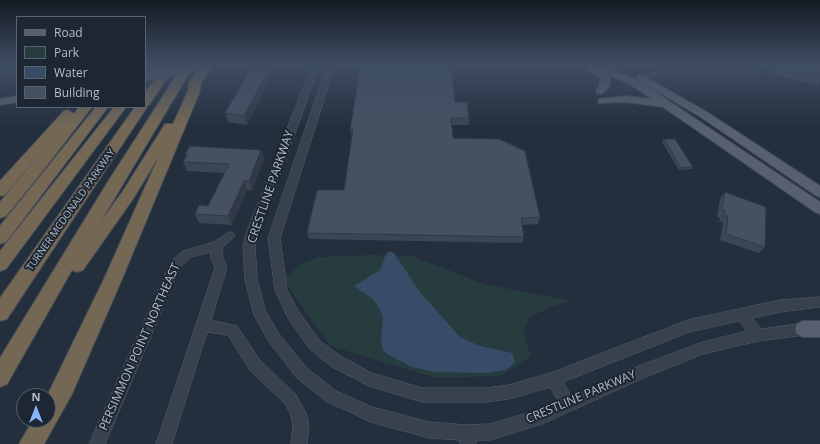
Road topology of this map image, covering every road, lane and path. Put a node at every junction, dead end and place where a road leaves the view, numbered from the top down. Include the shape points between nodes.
1 (156, 86) edge
2 (175, 86) edge
3 (193, 86) edge
4 (195, 86) edge
5 (308, 86) edge
6 (324, 86) edge
7 (605, 86) edge
8 (645, 86) edge
9 (650, 86) edge
10 (16, 94) edge
11 (0, 97) edge
12 (16, 99) edge
13 (146, 101) edge
14 (0, 102) edge
15 (670, 106) junction
16 (73, 108) edge
17 (85, 108) edge
18 (101, 108) edge
19 (119, 108) edge
20 (140, 108) edge
21 (308, 134) junction
22 (289, 136) junction
23 (50, 173) junction
24 (0, 191) edge
25 (820, 192) edge
26 (820, 209) edge
27 (0, 212) edge
28 (0, 224) edge
29 (229, 236) dead end
30 (0, 238) edge
31 (218, 245) junction
32 (0, 264) edge
33 (820, 302) edge
34 (0, 312) edge
35 (741, 314) junction
36 (203, 325) junction
37 (820, 328) edge
38 (803, 329) joint
39 (758, 335) junction
40 (20, 344) junction
41 (0, 377) edge
42 (553, 379) junction
43 (56, 402) edge
44 (568, 405) junction
45 (41, 428) edge
46 (467, 438) edge
47 (31, 444) edge
48 (97, 444) edge
49 (164, 444) edge
50 (299, 444) edge

1 - 13 highway
2 - 40 highway
3 - 40 highway via 128,195
4 - 43 highway via 113,279
5 - 22 street, CRESTLINE PARKWAY
6 - 21 street, CRESTLINE PARKWAY
7 - 15 main road via 602,96
8 - 15 main road
9 - 25 main road via 703,114
10 - 11 main road
12 - 14 main road
15 - 26 main road
16 - 24 highway
17 - 27 highway
18 - 23 highway
19 - 32 highway, TURNER MCDONALD PARKWAY
20 - 34 highway, TURNER MCDONALD PARKWAY
21 - 22 street
21 - 42 street, CRESTLINE PARKWAY via 274,238 281,290 294,316 314,345 337,362 369,379 422,395 485,395 509,392
22 - 46 street, CRESTLINE PARKWAY via 249,247 259,311 274,338 302,373 331,396 371,414
23 - 28 highway
23 - 30 highway
29 - 31 street
31 - 36 street via 216,256 221,268
31 - 48 street, PERSIMMON POINT NORTHEAST via 187,254 175,264
33 - 35 street, CRESTLINE PARKWAY via 780,306
35 - 39 street
35 - 42 street, CRESTLINE PARKWAY via 688,326
36 - 49 street
36 - 50 street via 232,330 254,364 291,400 301,426
37 - 38 main road
38 - 39 street, CRESTLINE PARKWAY
39 - 44 street, CRESTLINE PARKWAY via 699,350 636,374
40 - 41 highway
42 - 44 street
44 - 46 street, CRESTLINE PARKWAY via 513,426
45 - 47 highway

